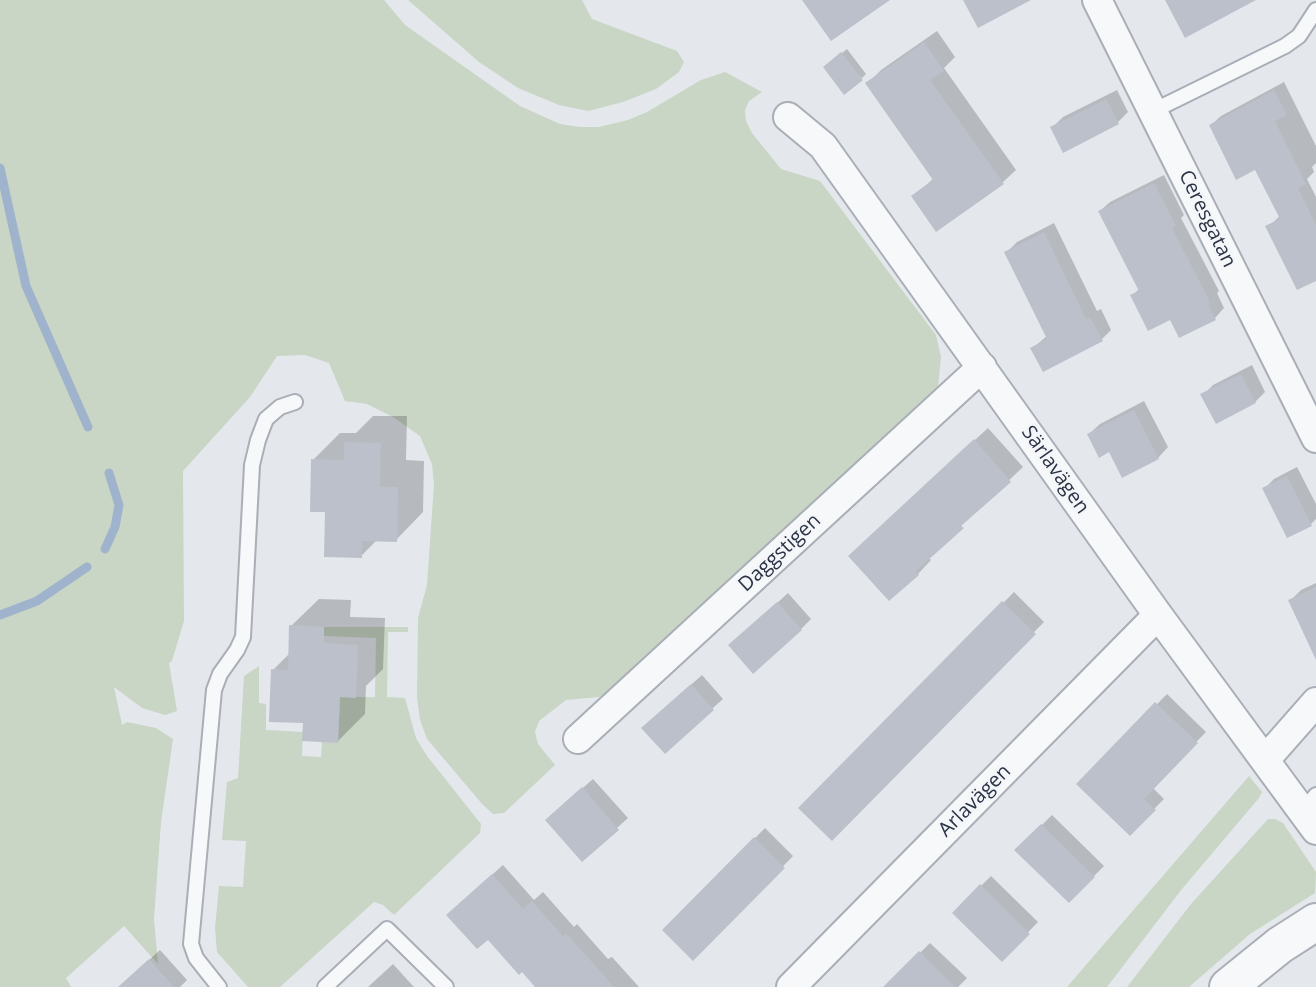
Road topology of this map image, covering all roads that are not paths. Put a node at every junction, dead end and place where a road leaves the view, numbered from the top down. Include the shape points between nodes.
1 (1097, 0) edge
2 (1316, 10) edge
3 (1153, 111) junction
4 (788, 117) dead end
5 (982, 367) junction
6 (295, 402) dead end
7 (1316, 438) edge
8 (1158, 615) junction
9 (1316, 702) edge
10 (578, 739) dead end
11 (1265, 760) junction
12 (1311, 812) edge
13 (1316, 922) edge
14 (219, 987) edge
15 (325, 987) edge
16 (446, 987) edge
17 (791, 987) edge
18 (1228, 987) edge

1 - 3 street, Ceresgatan
2 - 3 lane via 1299,36 1285,46
3 - 7 street, Ceresgatan
4 - 5 street, Särlavägen via 823,146
5 - 8 street, Särlavägen
5 - 10 street, Daggstigen
6 - 14 lane via 266,419 258,440 252,465 243,637 214,690 191,944
8 - 11 street, Särlavägen
8 - 17 street, Arlavägen
9 - 11 street
11 - 12 street, Särlavägen
13 - 18 street
15 - 16 lane via 387,929

